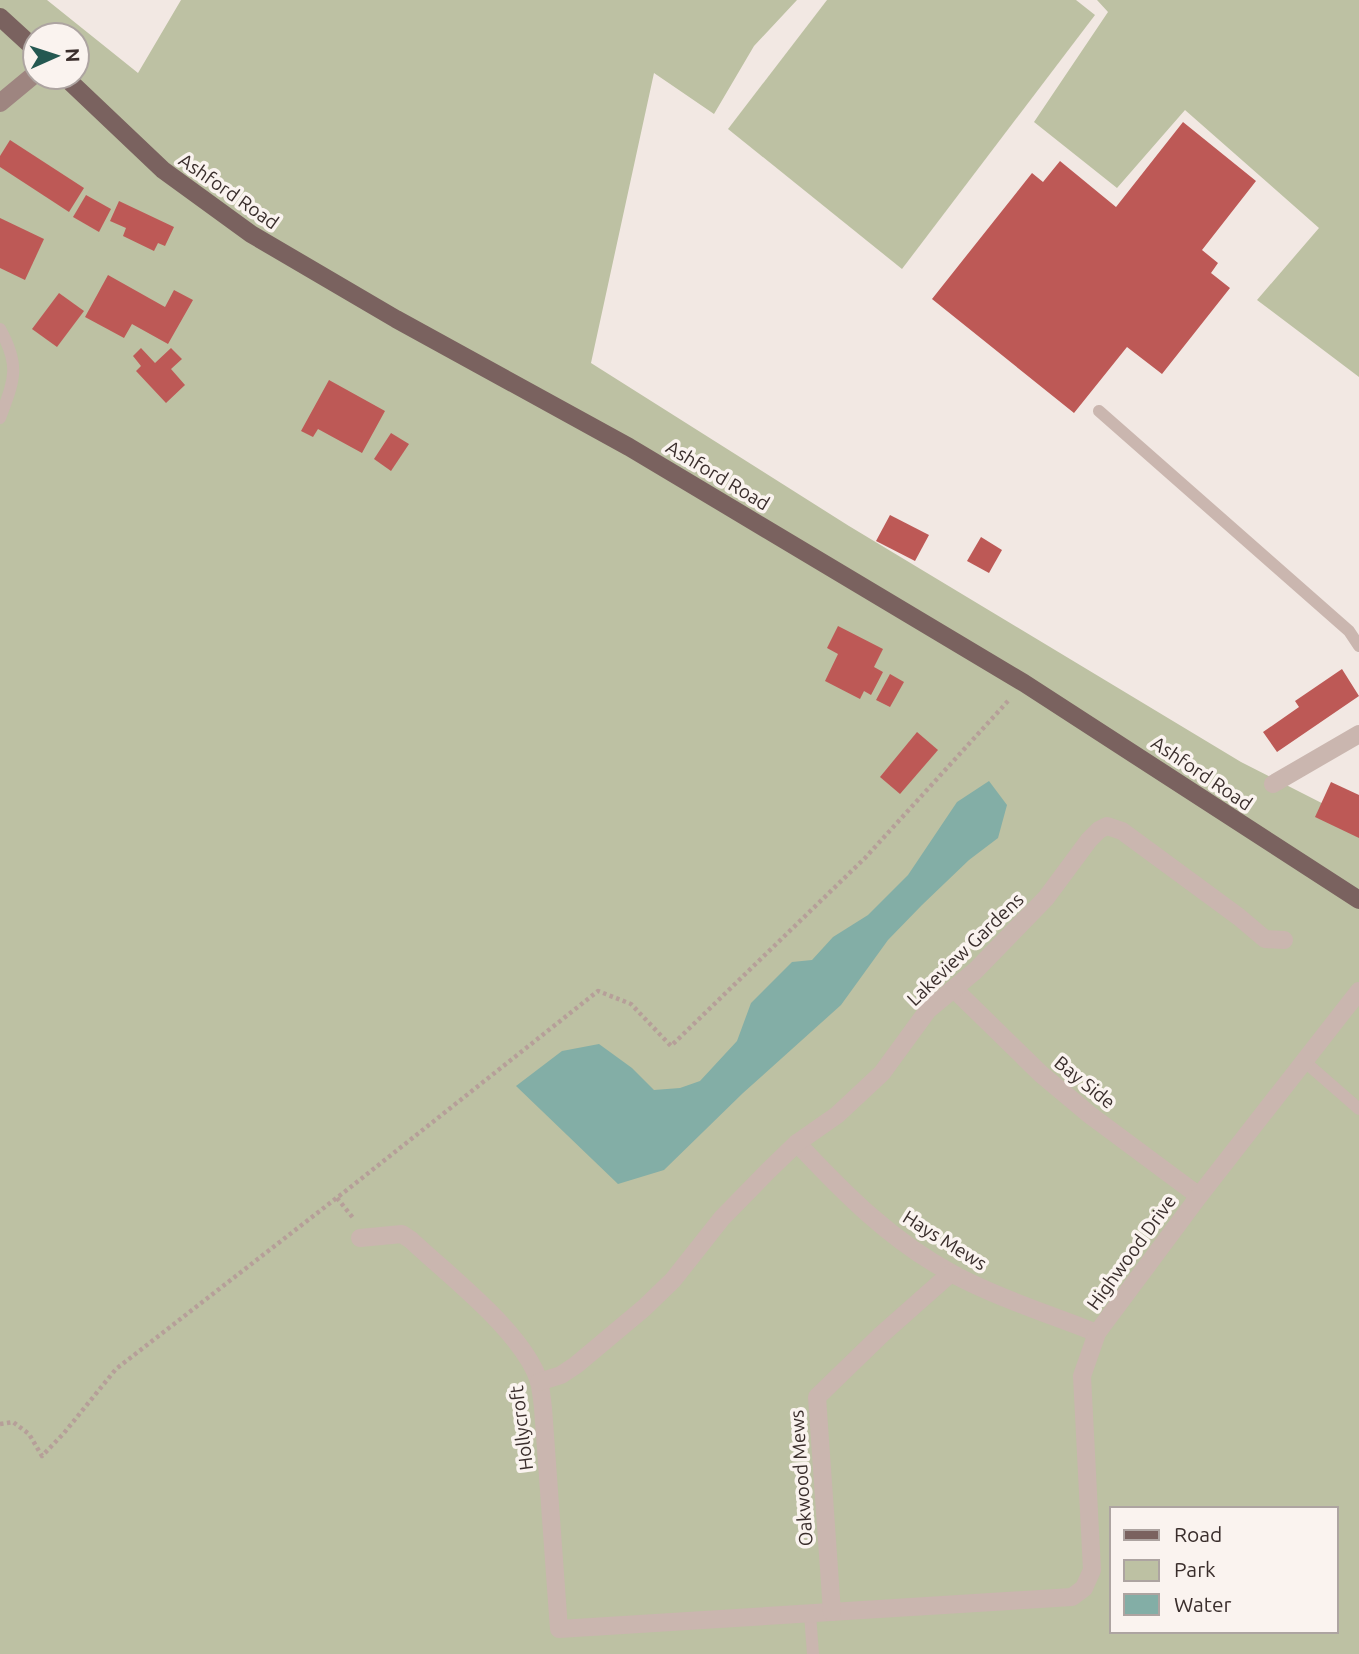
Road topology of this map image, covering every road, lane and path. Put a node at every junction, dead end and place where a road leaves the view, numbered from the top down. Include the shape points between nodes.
1 (0, 16) edge
2 (21, 36) edge
3 (21, 86) edge
4 (80, 91) edge
5 (0, 103) edge
6 (0, 329) edge
7 (1099, 411) dead end
8 (0, 418) edge
9 (1359, 646) edge
10 (1024, 683) junction
11 (1359, 734) edge
12 (1273, 784) dead end
13 (1359, 900) edge
14 (1284, 940) dead end
15 (954, 989) junction
16 (1359, 991) edge
17 (1304, 1060) junction
18 (1359, 1109) edge
19 (797, 1143) junction
20 (1199, 1196) junction
21 (360, 1238) dead end
22 (951, 1273) junction
23 (1097, 1334) junction
24 (539, 1382) junction
25 (0, 1424) edge
26 (832, 1612) junction
27 (810, 1614) junction
28 (813, 1654) edge

1 - 2 main road
3 - 5 street
4 - 10 main road, Ashford Road via 163,170 251,234 629,447
6 - 8 lane via 10,348 14,381
7 - 9 lane via 1349,631
10 - 13 main road, Ashford Road
10 - 25 path via 865,858 671,1046 631,1004 598,991 116,1369 42,1455 29,1434 13,1422
11 - 12 street
14 - 15 street, Lakeview Gardens via 1265,939 1156,855 1122,831 1107,827 1089,840 1046,898
15 - 19 street, Lakeview Gardens via 928,1010 882,1073 837,1115
15 - 20 street, Bay Side via 1041,1074
16 - 17 street, Highwood Drive
17 - 18 lane
17 - 20 street, Highwood Drive
19 - 22 street, Hays Mews via 866,1214
19 - 24 street, Lakeview Gardens via 722,1218 673,1280 644,1308 576,1365
20 - 23 street, Highwood Drive
21 - 24 street, Hollycroft via 402,1234 411,1240 505,1327 528,1357
22 - 23 street, Hays Mews
22 - 26 street, Oakwood Mews via 817,1397
23 - 26 street, Highwood Drive via 1082,1376 1092,1545 1092,1570 1084,1588 1072,1597
24 - 27 street, Hollycroft via 559,1629
26 - 27 street
27 - 28 lane

